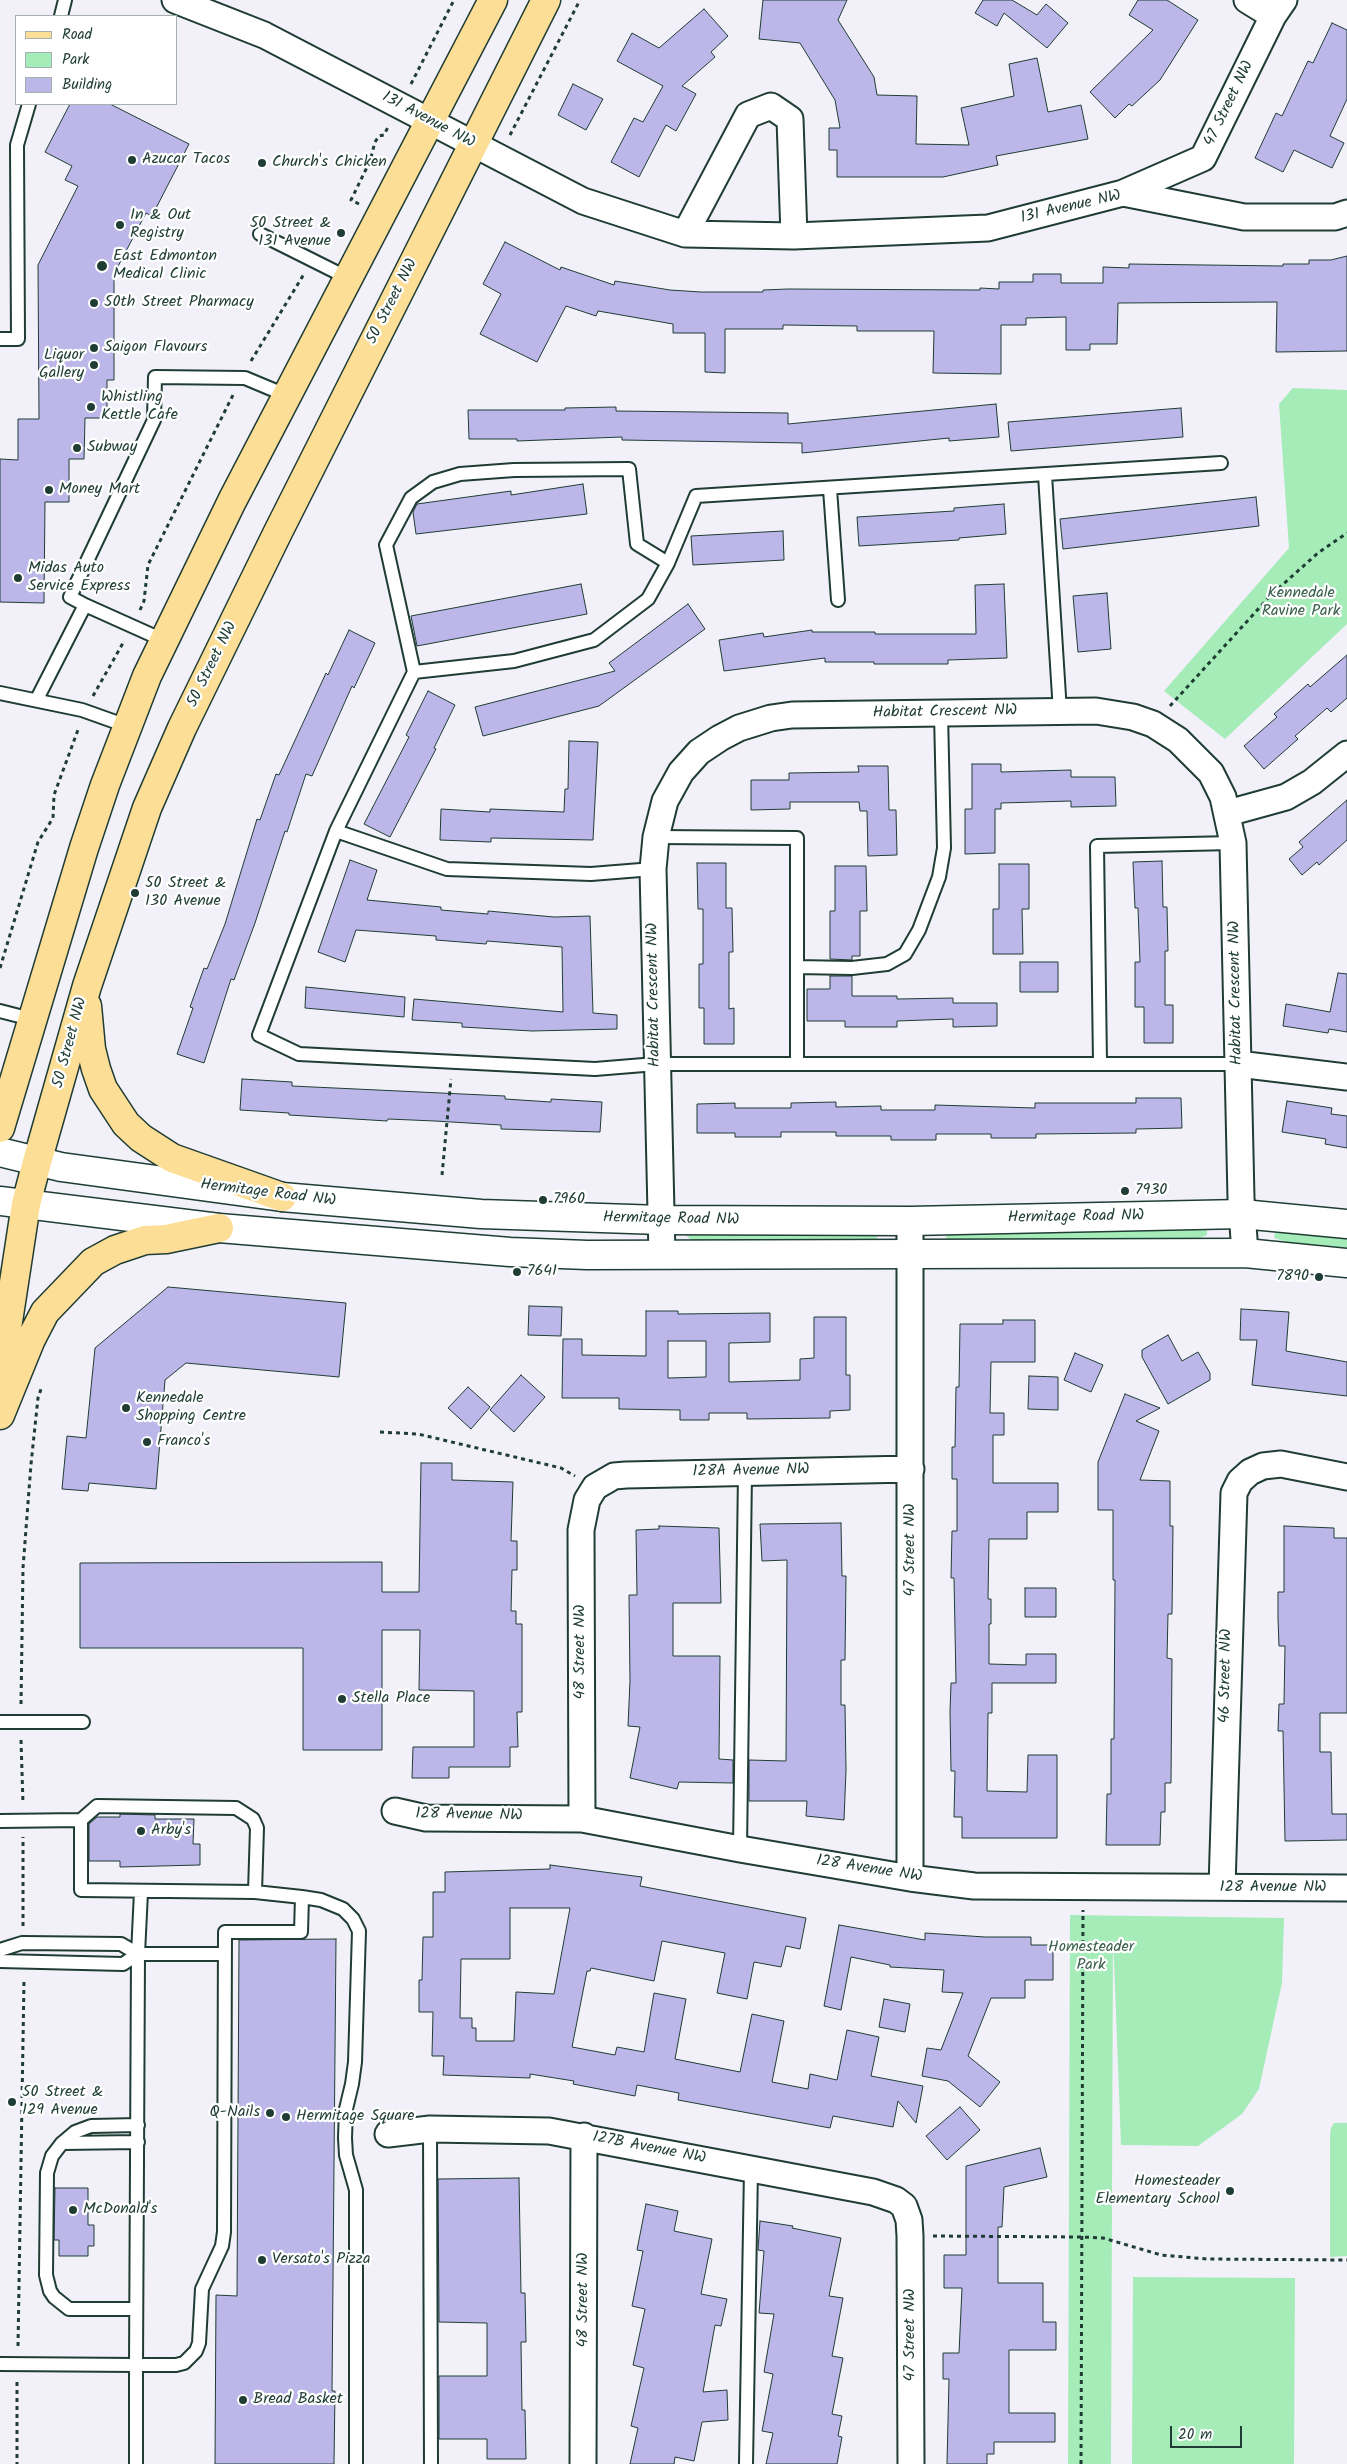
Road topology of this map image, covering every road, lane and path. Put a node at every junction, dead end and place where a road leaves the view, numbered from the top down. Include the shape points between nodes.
1 (65, 0) edge
2 (175, 0) edge
3 (454, 0) edge
4 (493, 0) edge
5 (546, 0) edge
6 (1247, 0) edge
7 (1278, 8) edge
8 (62, 15) edge
9 (29, 105) edge
10 (399, 106) junction
11 (431, 122) junction
12 (472, 144) junction
13 (1123, 193) junction
14 (1347, 212) edge
15 (358, 213) dead end
16 (260, 234) dead end
17 (685, 234) junction
18 (794, 236) junction
19 (312, 260) junction
20 (348, 278) junction
21 (0, 339) edge
22 (241, 377) junction
23 (288, 396) junction
24 (1221, 463) dead end
25 (1046, 475) junction
26 (830, 489) junction
27 (1347, 533) edge
28 (668, 563) junction
29 (838, 600) dead end
30 (85, 605) junction
31 (133, 626) junction
32 (163, 640) junction
33 (414, 672) junction
34 (0, 693) edge
35 (37, 700) junction
36 (85, 711) junction
37 (1060, 712) junction
38 (941, 713) junction
39 (1153, 724) junction
40 (127, 726) junction
41 (1347, 754) edge
42 (1228, 813) junction
43 (336, 831) junction
44 (656, 837) junction
45 (1233, 843) junction
46 (653, 869) junction
47 (797, 967) junction
48 (0, 968) edge
49 (87, 986) junction
50 (0, 1011) edge
51 (31, 1019) junction
52 (452, 1062) junction
53 (1100, 1063) junction
54 (656, 1064) junction
55 (797, 1064) junction
56 (1238, 1064) junction
57 (1347, 1077) edge
58 (0, 1128) edge
59 (0, 1152) edge
60 (37, 1162) junction
61 (0, 1171) edge
62 (442, 1175) dead end
63 (282, 1197) junction
64 (0, 1201) edge
65 (26, 1204) junction
66 (1242, 1214) junction
67 (660, 1220) junction
68 (910, 1221) junction
69 (1347, 1224) edge
70 (219, 1228) junction
71 (1246, 1253) junction
72 (910, 1254) junction
73 (662, 1255) junction
74 (1347, 1262) edge
75 (0, 1374) edge
76 (0, 1415) edge
77 (380, 1432) dead end
78 (911, 1469) junction
79 (745, 1472) junction
80 (1347, 1477) edge
81 (595, 1487) junction
82 (0, 1722) edge
83 (82, 1722) dead end
84 (395, 1811) dead end
85 (582, 1819) junction
86 (81, 1820) junction
87 (0, 1821) edge
88 (740, 1848) junction
89 (910, 1878) junction
90 (1083, 1887) junction
91 (1222, 1887) junction
92 (1347, 1888) edge
93 (141, 1892) junction
94 (255, 1892) junction
95 (302, 1897) junction
96 (0, 1950) edge
97 (138, 1954) junction
98 (225, 1954) junction
99 (0, 1960) edge
100 (138, 2125) junction
101 (430, 2129) junction
102 (388, 2134) dead end
103 (584, 2136) junction
104 (138, 2142) junction
105 (62, 2143) junction
106 (751, 2169) junction
107 (904, 2206) joint
108 (910, 2236) junction
109 (1082, 2237) junction
110 (1347, 2260) edge
111 (136, 2309) junction
112 (0, 2364) edge
113 (136, 2365) junction
114 (136, 2464) edge
115 (356, 2464) edge
116 (431, 2464) edge
117 (583, 2464) edge
118 (746, 2464) edge
119 (911, 2464) edge
120 (1082, 2464) edge

1 - 8 lane
2 - 10 street, 131 Avenue NW via 264,35
3 - 10 path
4 - 11 main road
5 - 12 main road, 50 Street NW
6 - 7 street
7 - 13 street, 47 Street NW via 1203,158
9 - 21 lane via 17,145 18,339
10 - 11 street, 131 Avenue NW
10 - 15 path via 384,135 374,142 370,161 350,200 362,205
11 - 12 street, 131 Avenue NW
11 - 20 main road
12 - 17 street, 131 Avenue NW via 583,201
12 - 49 main road, 50 Street NW via 182,728 147,808
13 - 14 street, 131 Avenue NW via 1244,217 1335,217
13 - 18 street, 131 Avenue NW via 988,228
16 - 19 lane
17 - 18 street, 131 Avenue NW
17 - 18 street via 748,115 771,106 790,119
19 - 20 lane
19 - 22 path
20 - 23 main road
22 - 23 lane
22 - 30 lane via 155,377 154,420 70,597
22 - 31 path via 148,565 144,601
23 - 32 main road
24 - 25 lane
25 - 26 lane
25 - 37 lane
26 - 28 lane via 696,496
26 - 29 lane
27 - 39 path via 1318,553 1271,595
28 - 33 lane via 648,599 594,640 514,661
28 - 33 lane via 637,544 629,469 514,470 460,474 433,482 411,498 386,545
30 - 31 lane
30 - 35 lane
31 - 32 lane
31 - 36 path
32 - 40 main road
33 - 43 lane
34 - 35 lane
35 - 36 lane
36 - 40 lane
36 - 48 path via 54,795 53,818 38,842
37 - 38 street, Habitat Crescent NW
37 - 39 street, Habitat Crescent NW via 1114,713
38 - 44 street, Habitat Crescent NW via 792,715 739,728 699,752 681,772 665,801
38 - 47 lane via 944,848 939,878 919,930 905,954 887,964 852,968
39 - 42 street, Habitat Crescent NW via 1178,740 1210,773
40 - 51 main road via 87,839
41 - 42 street via 1312,782 1286,797
42 - 45 street, Habitat Crescent NW
43 - 46 lane via 447,869 591,874
43 - 52 lane via 259,1035 299,1054
44 - 46 street, Habitat Crescent NW
44 - 47 lane via 797,838
45 - 53 lane via 1097,846
45 - 56 street, Habitat Crescent NW
46 - 54 street, Habitat Crescent NW
47 - 55 lane
49 - 60 main road, 50 Street NW
49 - 63 main road via 90,1041 96,1070 106,1095 126,1124 172,1158
50 - 51 lane
51 - 58 main road
52 - 54 lane via 595,1069
52 - 62 path
53 - 55 lane
53 - 56 lane
54 - 55 lane
54 - 67 street, Habitat Crescent NW
56 - 57 street
56 - 66 street, Habitat Crescent NW
59 - 60 street, Hermitage Road NW
60 - 61 street via 16,1172
60 - 63 street, Hermitage Road NW
60 - 65 main road, 50 Street NW
63 - 67 street, Hermitage Road NW via 481,1214
64 - 65 street, Hermitage Road NW
65 - 70 street, Hermitage Road NW
65 - 75 main road, 50 Street NW
66 - 68 street, Hermitage Road NW
66 - 69 street, Hermitage Road NW
66 - 71 street, Habitat Crescent NW
67 - 68 street, Hermitage Road NW
67 - 73 street, Habitat Crescent NW
68 - 72 street, 47 Street NW
70 - 73 street, Hermitage Road NW via 510,1252
70 - 76 main road via 145,1240 93,1262 45,1312
71 - 72 street, Hermitage Road NW
71 - 74 street, Hermitage Road NW
72 - 73 street, Hermitage Road NW
72 - 78 street, 47 Street NW
77 - 81 path via 418,1434 561,1468
78 - 79 street, 128A Avenue NW
78 - 89 street, 47 Street NW
79 - 81 street, 128A Avenue NW via 626,1474 614,1476
79 - 88 lane
80 - 91 street, 46 Street NW via 1281,1464 1250,1472 1234,1493 1231,1509
81 - 85 street, 48 Street NW via 580,1530
82 - 83 lane
84 - 85 street, 128 Avenue NW via 426,1818
85 - 88 street, 128 Avenue NW
86 - 87 lane
86 - 93 lane via 81,1890
86 - 94 lane via 97,1806 236,1808 253,1819 257,1828
88 - 89 street, 128 Avenue NW
89 - 90 street, 128 Avenue NW via 974,1886
90 - 91 street, 128 Avenue NW
90 - 109 path
91 - 92 street, 128 Avenue NW
93 - 94 lane
93 - 97 lane
94 - 95 lane
95 - 98 lane via 301,1932 225,1932
95 - 115 lane via 343,1909 359,1932 355,2062 346,2109 345,2138 346,2155 356,2190
96 - 97 lane via 22,1943 121,1944
97 - 98 lane
97 - 99 lane via 122,1964
97 - 100 lane
98 - 113 lane via 222,2246 202,2289 196,2351 184,2363 176,2365
100 - 104 lane
100 - 105 lane via 91,2126 75,2132
101 - 102 street, 127B Avenue NW
101 - 103 street, 127B Avenue NW via 517,2129
101 - 116 lane
103 - 106 street, 127B Avenue NW
103 - 117 street, 48 Street NW
104 - 105 lane
104 - 111 lane
105 - 111 lane via 52,2156 47,2173 46,2275 50,2291 69,2309
106 - 107 street, 127B Avenue NW via 873,2192
106 - 118 lane
107 - 108 street, 47 Street NW
108 - 109 path
108 - 119 street, 47 Street NW
109 - 110 path via 1103,2238 1161,2255 1207,2259
109 - 120 path
111 - 113 lane
112 - 113 lane
113 - 114 lane

